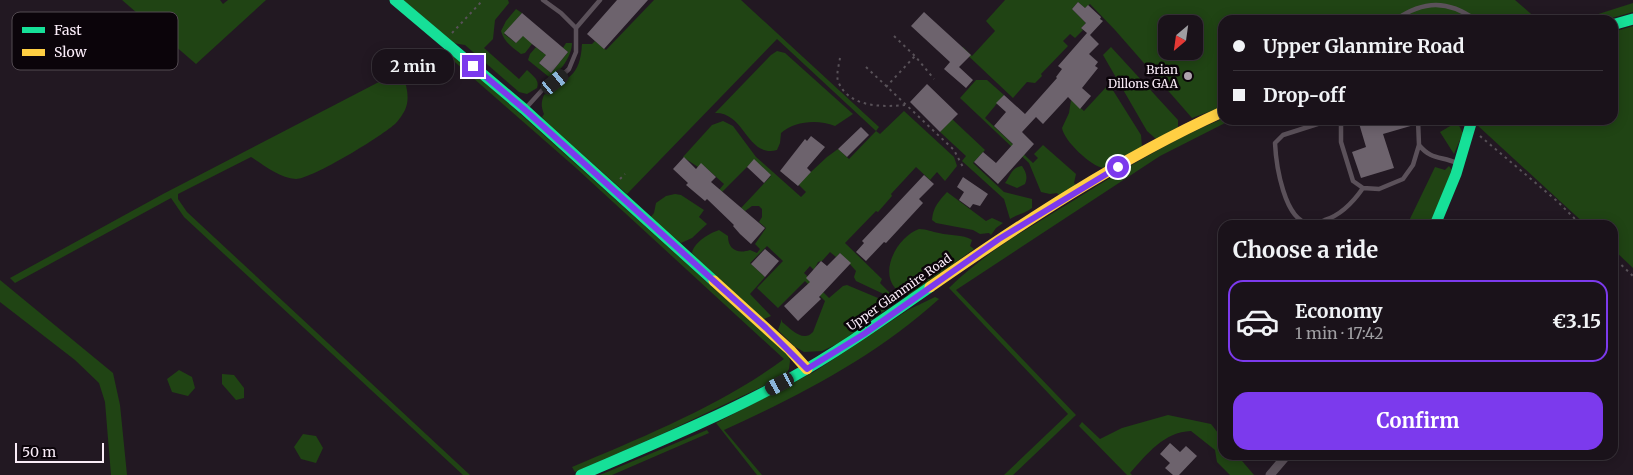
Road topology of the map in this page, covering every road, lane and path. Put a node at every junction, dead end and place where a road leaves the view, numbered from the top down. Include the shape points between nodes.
1 (395, 0) edge
2 (483, 0) edge
3 (543, 0) edge
4 (600, 0) edge
5 (1402, 15) edge
6 (1471, 15) edge
7 (1633, 19) edge
8 (1618, 23) edge
9 (576, 28) junction
10 (454, 31) dead end
11 (894, 36) dead end
12 (915, 56) junction
13 (840, 58) dead end
14 (866, 67) dead end
15 (934, 79) dead end
16 (886, 87) junction
17 (905, 105) junction
18 (524, 109) junction
19 (1218, 114) edge
20 (1307, 125) edge
21 (1341, 125) edge
22 (1418, 125) edge
23 (1470, 125) edge
24 (1480, 136) dead end
25 (1419, 145) junction
26 (1458, 163) junction
27 (964, 170) dead end
28 (1363, 188) junction
29 (1300, 220) edge
30 (1326, 220) edge
31 (1437, 220) edge
32 (1576, 220) edge
33 (1618, 262) edge
34 (1633, 276) edge
35 (807, 369) junction
36 (1283, 460) edge
37 (581, 475) edge
38 (1270, 475) edge

1 - 18 main road
2 - 10 path
3 - 9 lane
4 - 9 lane
5 - 6 lane via 1422,2 1447,0
7 - 8 main road
9 - 18 lane via 576,52 569,69
11 - 12 path
12 - 15 path
12 - 16 path
13 - 17 path via 838,81 852,97 880,107
14 - 16 path
16 - 17 path
17 - 27 path via 954,150
18 - 35 main road via 784,344
19 - 35 main road, Upper Glanmire Road via 1152,147 1048,208 864,334
20 - 29 lane via 1283,134 1275,143 1276,162 1290,208
21 - 28 lane via 1341,142 1349,172 1353,181
22 - 25 lane
23 - 26 main road
24 - 32 path
25 - 26 lane via 1424,152 1436,158
25 - 28 lane via 1413,165 1403,179 1379,188
26 - 31 main road
28 - 30 lane via 1355,200
33 - 34 path
35 - 37 main road, Upper Glanmire Road via 740,405
36 - 38 street

